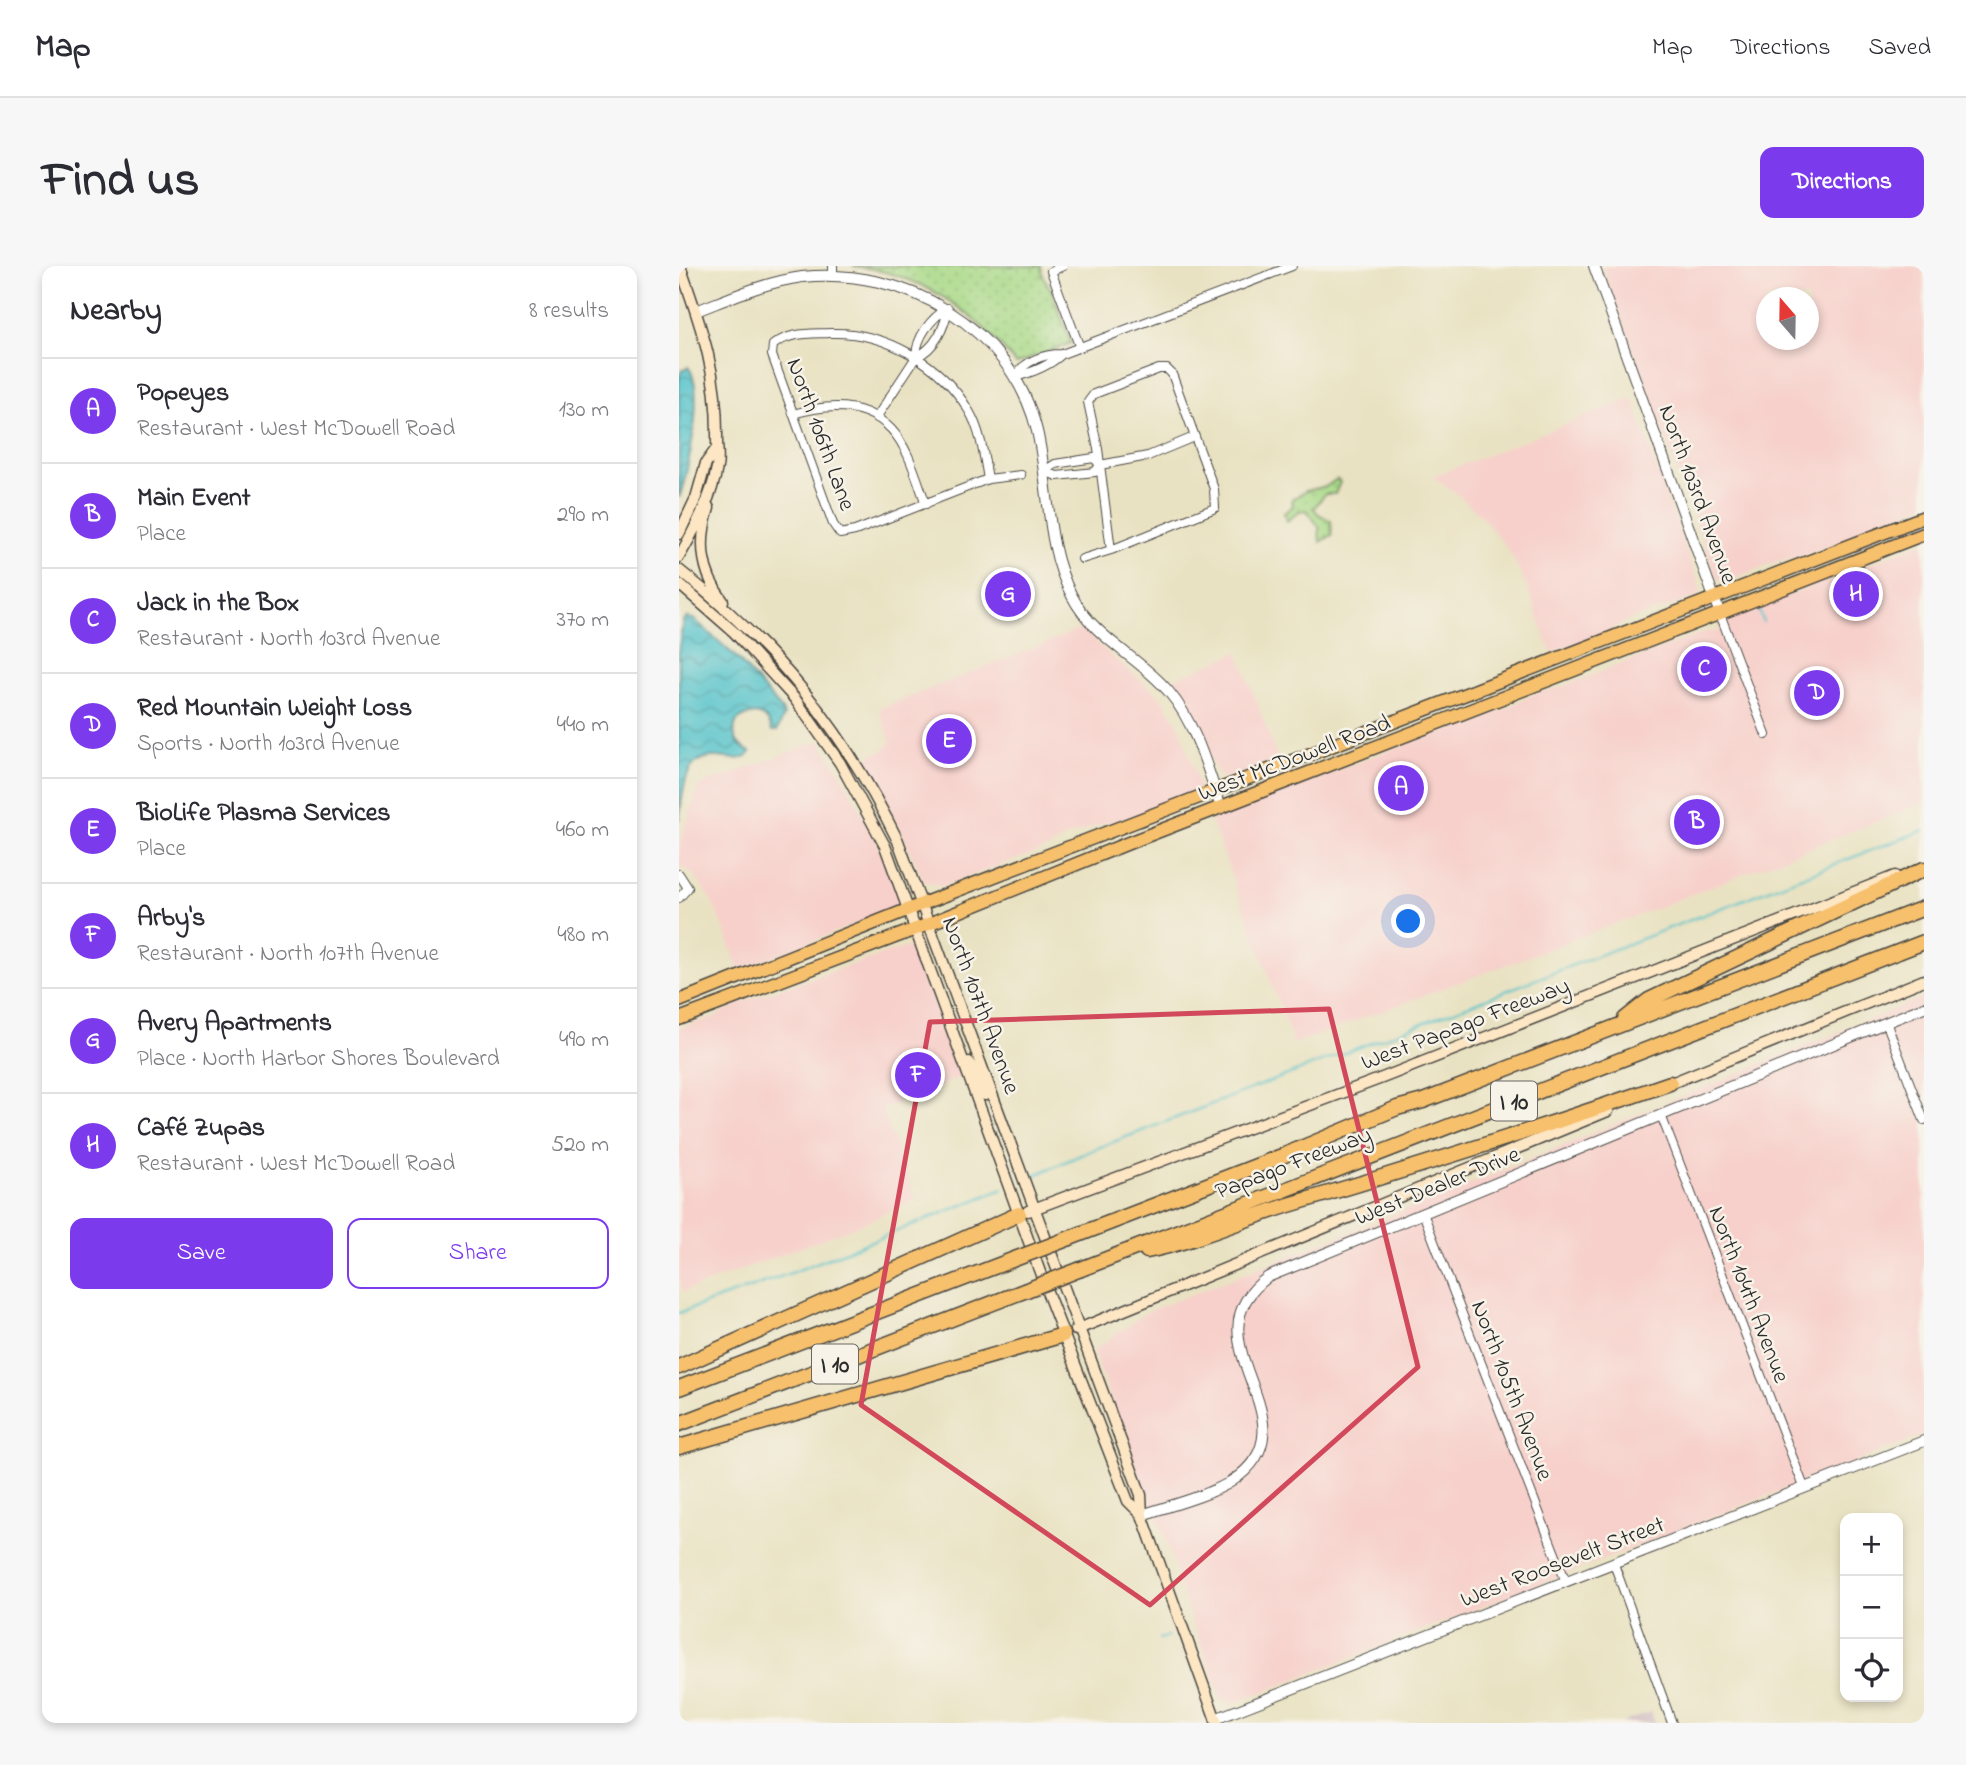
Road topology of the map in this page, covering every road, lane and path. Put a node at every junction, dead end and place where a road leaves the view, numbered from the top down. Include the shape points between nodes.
1 (680, 266) edge
2 (1063, 266) edge
3 (1292, 266) edge
4 (1594, 266) edge
5 (833, 270) edge
6 (948, 308) junction
7 (696, 311) junction
8 (925, 331) junction
9 (936, 338) junction
10 (1080, 348) junction
11 (916, 357) junction
12 (1014, 377) junction
13 (793, 414) junction
14 (876, 418) junction
15 (1194, 437) junction
16 (717, 448) junction
17 (1075, 461) junction
18 (1100, 465) junction
19 (1044, 471) junction
20 (1076, 474) junction
21 (1021, 475) dead end
22 (988, 479) junction
23 (713, 484) junction
24 (926, 504) junction
25 (1924, 517) edge
26 (1924, 525) edge
27 (679, 534) edge
28 (1924, 534) edge
29 (1853, 545) junction
30 (1111, 550) junction
31 (679, 557) edge
32 (1861, 558) junction
33 (1082, 559) dead end
34 (679, 570) edge
35 (679, 584) edge
36 (1789, 587) junction
37 (1714, 599) junction
38 (1720, 614) junction
39 (736, 617) junction
40 (759, 640) junction
41 (751, 649) junction
42 (1766, 735) dead end
43 (1216, 791) junction
44 (1221, 808) junction
45 (1924, 867) edge
46 (679, 874) edge
47 (679, 898) edge
48 (922, 904) junction
49 (1924, 908) edge
50 (909, 909) junction
51 (930, 924) junction
52 (916, 929) junction
53 (1924, 942) edge
54 (1924, 980) edge
55 (679, 1000) edge
56 (1924, 1007) edge
57 (946, 1011) junction
58 (679, 1019) edge
59 (1885, 1022) junction
60 (1614, 1028) junction
61 (977, 1054) junction
62 (963, 1060) junction
63 (1670, 1083) junction
64 (1661, 1115) junction
65 (1924, 1120) edge
66 (1005, 1129) junction
67 (1035, 1208) junction
68 (1423, 1213) junction
69 (1019, 1214) junction
70 (1104, 1260) junction
71 (1080, 1329) junction
72 (1063, 1335) junction
73 (679, 1367) edge
74 (679, 1388) edge
75 (679, 1424) edge
76 (1924, 1441) edge
77 (679, 1447) edge
78 (1804, 1487) junction
79 (1142, 1515) junction
80 (1614, 1564) junction
81 (1566, 1581) junction
82 (1216, 1721) edge
83 (1672, 1723) edge

1 - 7 main road
2 - 10 street via 1051,271
3 - 10 street
4 - 37 street, North 103rd Avenue
5 - 6 street via 886,281
5 - 7 street via 778,282
6 - 8 street via 935,316
6 - 9 street via 946,324
6 - 12 street via 979,334
7 - 16 main road via 716,394
8 - 9 street
8 - 11 street via 916,346
9 - 11 street via 927,353
10 - 12 street
11 - 13 street, North 106th Lane via 882,340 841,332 787,337 773,345 772,355
11 - 14 street
11 - 22 street via 931,367 970,412
12 - 19 street via 1034,420
13 - 14 street via 836,406
13 - 24 street, North 106th Lane via 840,534
14 - 24 street via 898,439
15 - 18 street via 1148,456
15 - 18 street via 1172,374 1159,369 1094,394 1088,402
15 - 30 street via 1214,489 1215,508
16 - 23 main road
16 - 27 main road via 706,463
17 - 18 street via 1094,458
17 - 19 street
17 - 20 street
18 - 20 street via 1095,471
18 - 30 street
19 - 20 street via 1057,476
19 - 43 street via 1054,548 1077,606 1169,692 1196,740
21 - 22 street
22 - 24 street
23 - 31 main road
23 - 39 main road via 702,553 712,585
25 - 29 main road, West McDowell Road
26 - 32 main road via 1868,547
28 - 32 main road, West McDowell Road
29 - 36 main road via 1847,556 1814,569
29 - 37 main road, West McDowell Road
30 - 33 street
32 - 36 main road, West McDowell Road
34 - 39 main road, North 107th Avenue
35 - 41 main road, North 107th Avenue
36 - 38 main road, West McDowell Road
37 - 38 street, North 103rd Avenue
37 - 43 main road, West McDowell Road
38 - 42 street, North 103rd Avenue
38 - 44 main road, West McDowell Road
39 - 40 main road, North 107th Avenue
40 - 41 main road
40 - 48 main road, North 107th Avenue via 812,700 845,747 886,817
41 - 50 main road, North 107th Avenue via 813,722 844,770 885,846
43 - 44 street
43 - 48 main road, West McDowell Road
44 - 51 main road, West McDowell Road
45 - 60 highway via 1649,1000
45 - 67 main road, West Papago Freeway via 1395,1074
46 - 47 street via 688,888
48 - 50 main road, West McDowell Road
48 - 51 main road, North 107th Avenue
49 - 60 highway, Papago Freeway / I 10
50 - 52 main road, North 107th Avenue
50 - 55 main road, West McDowell Road
51 - 52 main road, West McDowell Road
51 - 61 main road, North 107th Avenue
52 - 57 main road, North 107th Avenue
52 - 58 main road, West McDowell Road
53 - 70 highway, Papago Freeway / I 10
54 - 63 main road
56 - 59 street, West Dealer Drive
57 - 61 main road via 968,1051
57 - 62 main road, North 107th Avenue
59 - 64 street, West Dealer Drive
59 - 65 street
60 - 74 highway, Papago Freeway / I 10, bridge
61 - 66 main road, North 107th Avenue
62 - 66 main road via 973,1067 998,1126
62 - 69 main road, North 107th Avenue
63 - 70 highway via 1503,1140 1259,1214 1180,1244
63 - 71 main road
64 - 68 street, West Dealer Drive
64 - 78 street, North 104th Avenue
66 - 67 main road, North 107th Avenue
67 - 69 main road, West Papago Freeway
67 - 71 main road, North 107th Avenue
68 - 79 street, West Dealer Drive via 1286,1268 1254,1289 1237,1326 1239,1348 1264,1421 1256,1458 1226,1485
68 - 81 street, North 105th Avenue
69 - 72 main road, North 107th Avenue
69 - 73 highway
70 - 75 highway, Papago Freeway / I 10, bridge
71 - 72 main road
71 - 79 main road, North 107th Avenue via 1141,1495
72 - 77 highway
72 - 79 main road, North 107th Avenue via 1128,1501
76 - 78 street, West Roosevelt Street
78 - 80 street, West Roosevelt Street
79 - 82 main road, North 107th Avenue
80 - 81 street, West Roosevelt Street
80 - 83 street
81 - 82 street, West Roosevelt Street

